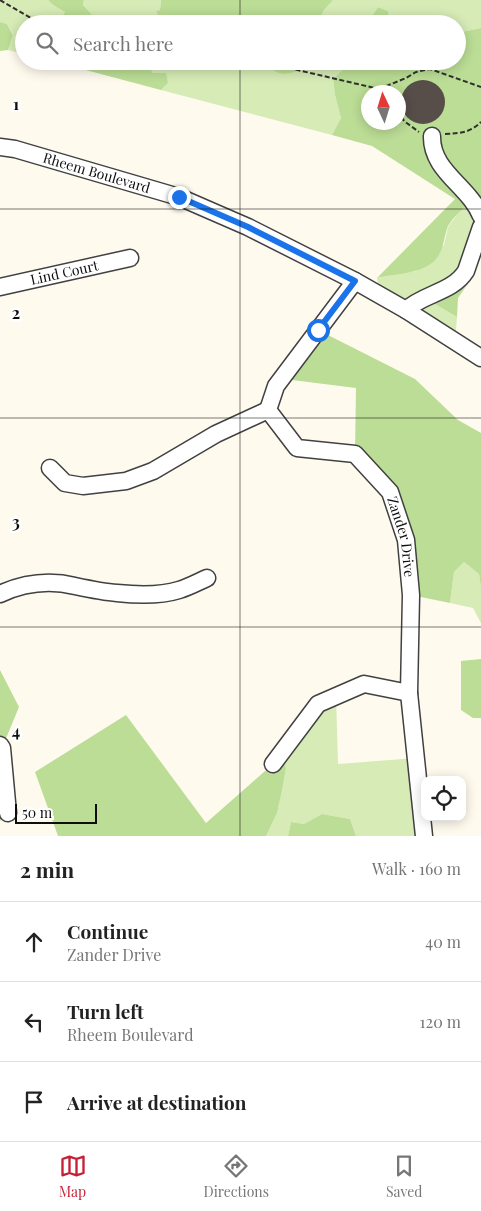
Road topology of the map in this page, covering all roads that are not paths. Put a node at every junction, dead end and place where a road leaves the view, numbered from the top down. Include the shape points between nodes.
1 (432, 136) dead end
2 (0, 147) edge
3 (481, 216) edge
4 (481, 227) edge
5 (130, 258) dead end
6 (355, 281) junction
7 (0, 288) edge
8 (406, 310) junction
9 (481, 358) edge
10 (268, 410) junction
11 (50, 468) dead end
12 (207, 578) dead end
13 (6, 592) edge
14 (409, 693) junction
15 (0, 745) edge
16 (273, 764) dead end
17 (8, 813) dead end
18 (424, 836) edge

1 - 3 street via 432,146 439,162 450,178 462,186
2 - 6 street, Rheem Boulevard via 179,197 248,227
4 - 8 street via 462,277
5 - 7 street, Lind Court
6 - 8 street, Rheem Boulevard
6 - 10 street via 276,386
8 - 9 street, Rheem Boulevard
10 - 11 street via 216,434 153,471 126,480 83,486 65,483
10 - 14 street, Zander Drive via 297,448 355,454 390,492 407,549 411,595
12 - 13 street via 178,591 149,594 98,591 54,583 34,584
14 - 16 street via 364,684 318,704
14 - 18 street, Zander Drive
15 - 17 street

